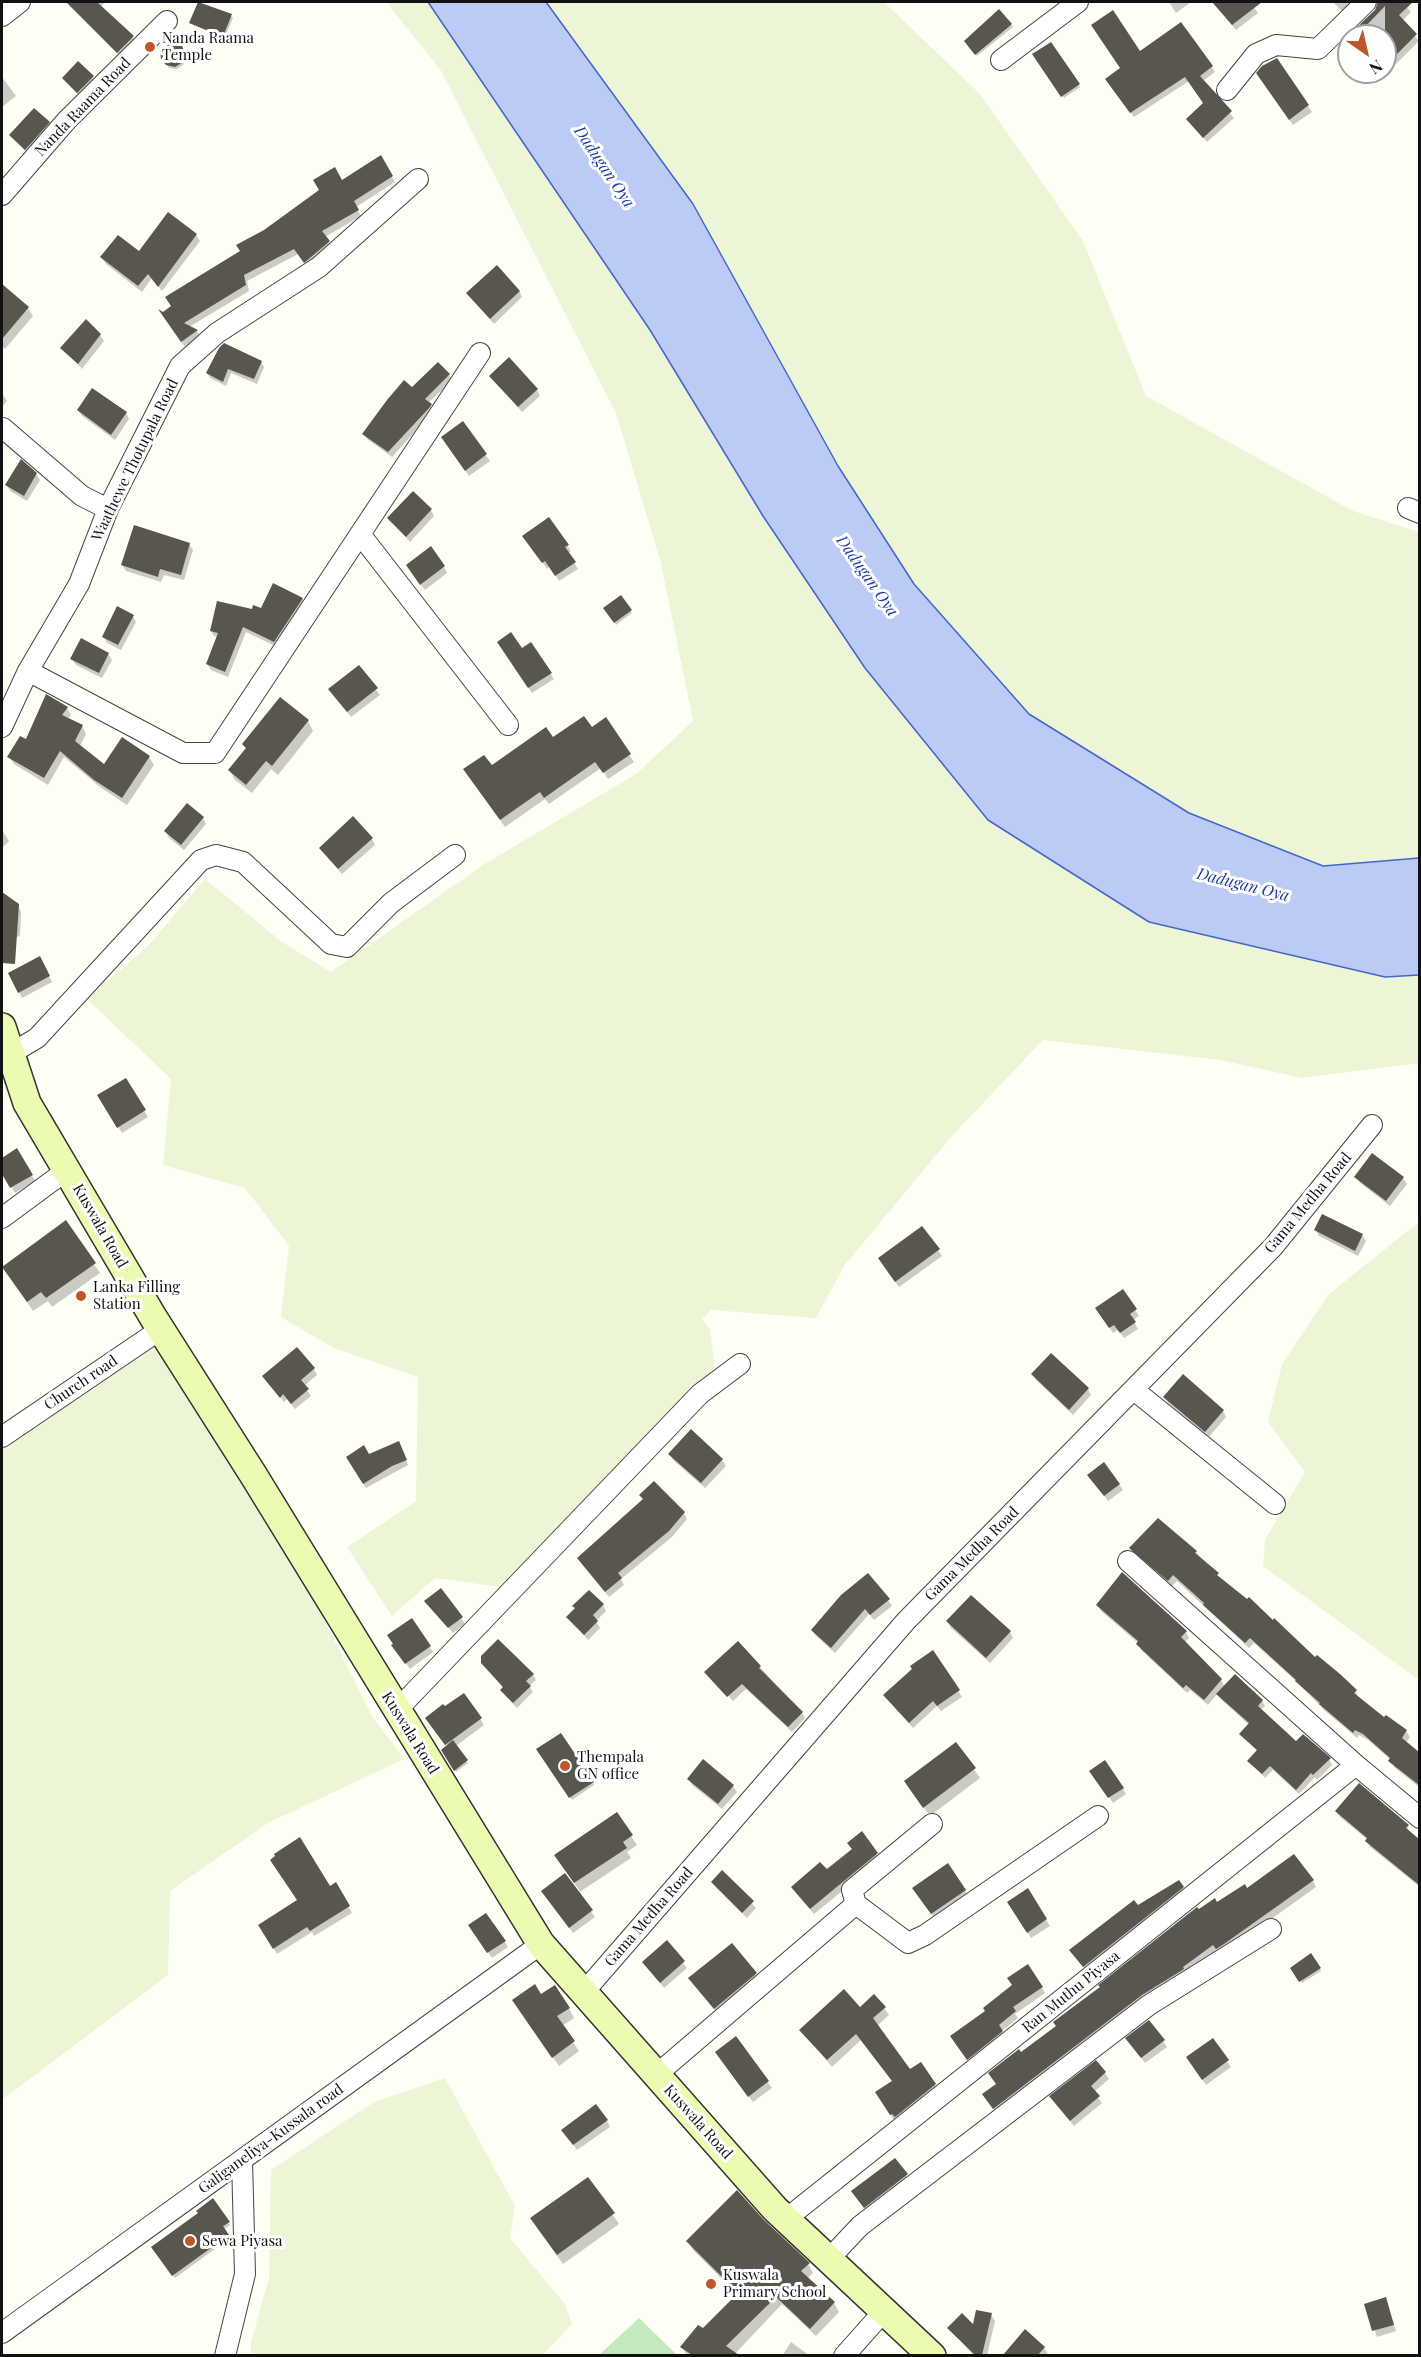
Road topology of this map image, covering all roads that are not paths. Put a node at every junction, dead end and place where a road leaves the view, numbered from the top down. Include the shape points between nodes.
1 (20, 2) edge
2 (1077, 2) edge
3 (1366, 2) edge
4 (2, 16) edge
5 (167, 21) dead end
6 (1001, 60) dead end
7 (1227, 90) dead end
8 (418, 179) dead end
9 (2, 195) edge
10 (480, 353) dead end
11 (3, 428) dead end
12 (108, 509) junction
13 (360, 534) junction
14 (28, 671) junction
15 (508, 725) dead end
16 (2, 727) edge
17 (455, 855) dead end
18 (2, 1027) edge
19 (10, 1054) junction
20 (1372, 1125) dead end
21 (67, 1170) junction
22 (2, 1218) edge
23 (161, 1329) junction
24 (740, 1364) dead end
25 (1134, 1390) junction
26 (2, 1437) edge
27 (1275, 1504) dead end
28 (1128, 1561) dead end
29 (396, 1711) junction
30 (1356, 1765) junction
31 (1098, 1816) dead end
32 (1419, 1818) edge
33 (932, 1824) dead end
34 (856, 1904) junction
35 (1271, 1929) dead end
36 (541, 1944) junction
37 (583, 1993) junction
38 (656, 2075) junction
39 (242, 2160) junction
40 (786, 2219) junction
41 (829, 2259) junction
42 (884, 2311) junction
43 (2, 2333) edge
44 (225, 2355) edge
45 (844, 2355) edge
46 (932, 2355) edge

1 - 4 street
2 - 6 street
3 - 7 street via 1318,49 1276,45 1256,54
5 - 9 street, Nanda Raama Road via 67,120
8 - 12 street, Waathewe Thotupala Road via 319,267 217,333 180,366
10 - 13 street
11 - 12 street via 82,496
12 - 14 street, Waathewe Thotupala Road via 79,584
13 - 14 street via 215,753 183,753
13 - 15 street
14 - 16 street, Waathewe Thotupala Road
17 - 19 street via 391,903 346,947 331,944 243,862 216,855 201,860 37,1038
18 - 19 street, Kuswala Road
19 - 21 street, Kuswala Road via 27,1103
20 - 25 street, Gama Medha Road via 1273,1247
21 - 22 street
21 - 23 street, Kuswala Road
23 - 26 street, Church road
23 - 29 street, Kuswala Road
24 - 29 street via 700,1394
25 - 27 street
25 - 37 street, Gama Medha Road via 906,1621
28 - 30 street
29 - 36 street, Kuswala Road
30 - 32 street
30 - 40 street, Ran Muthu Piyasa
31 - 34 street via 908,1943
33 - 34 street via 852,1890
34 - 38 street
35 - 41 street via 1149,2005 860,2226
36 - 37 street, Kuswala Road
36 - 39 street, Galiganeliya-Kussala road
37 - 38 street, Kuswala Road
38 - 40 street, Kuswala Road
39 - 43 street, Galiganeliya-Kussala road
39 - 44 street via 244,2274
40 - 41 street, Kuswala Road
41 - 42 street, Kuswala Road
42 - 45 street
42 - 46 street, Kuswala Road

